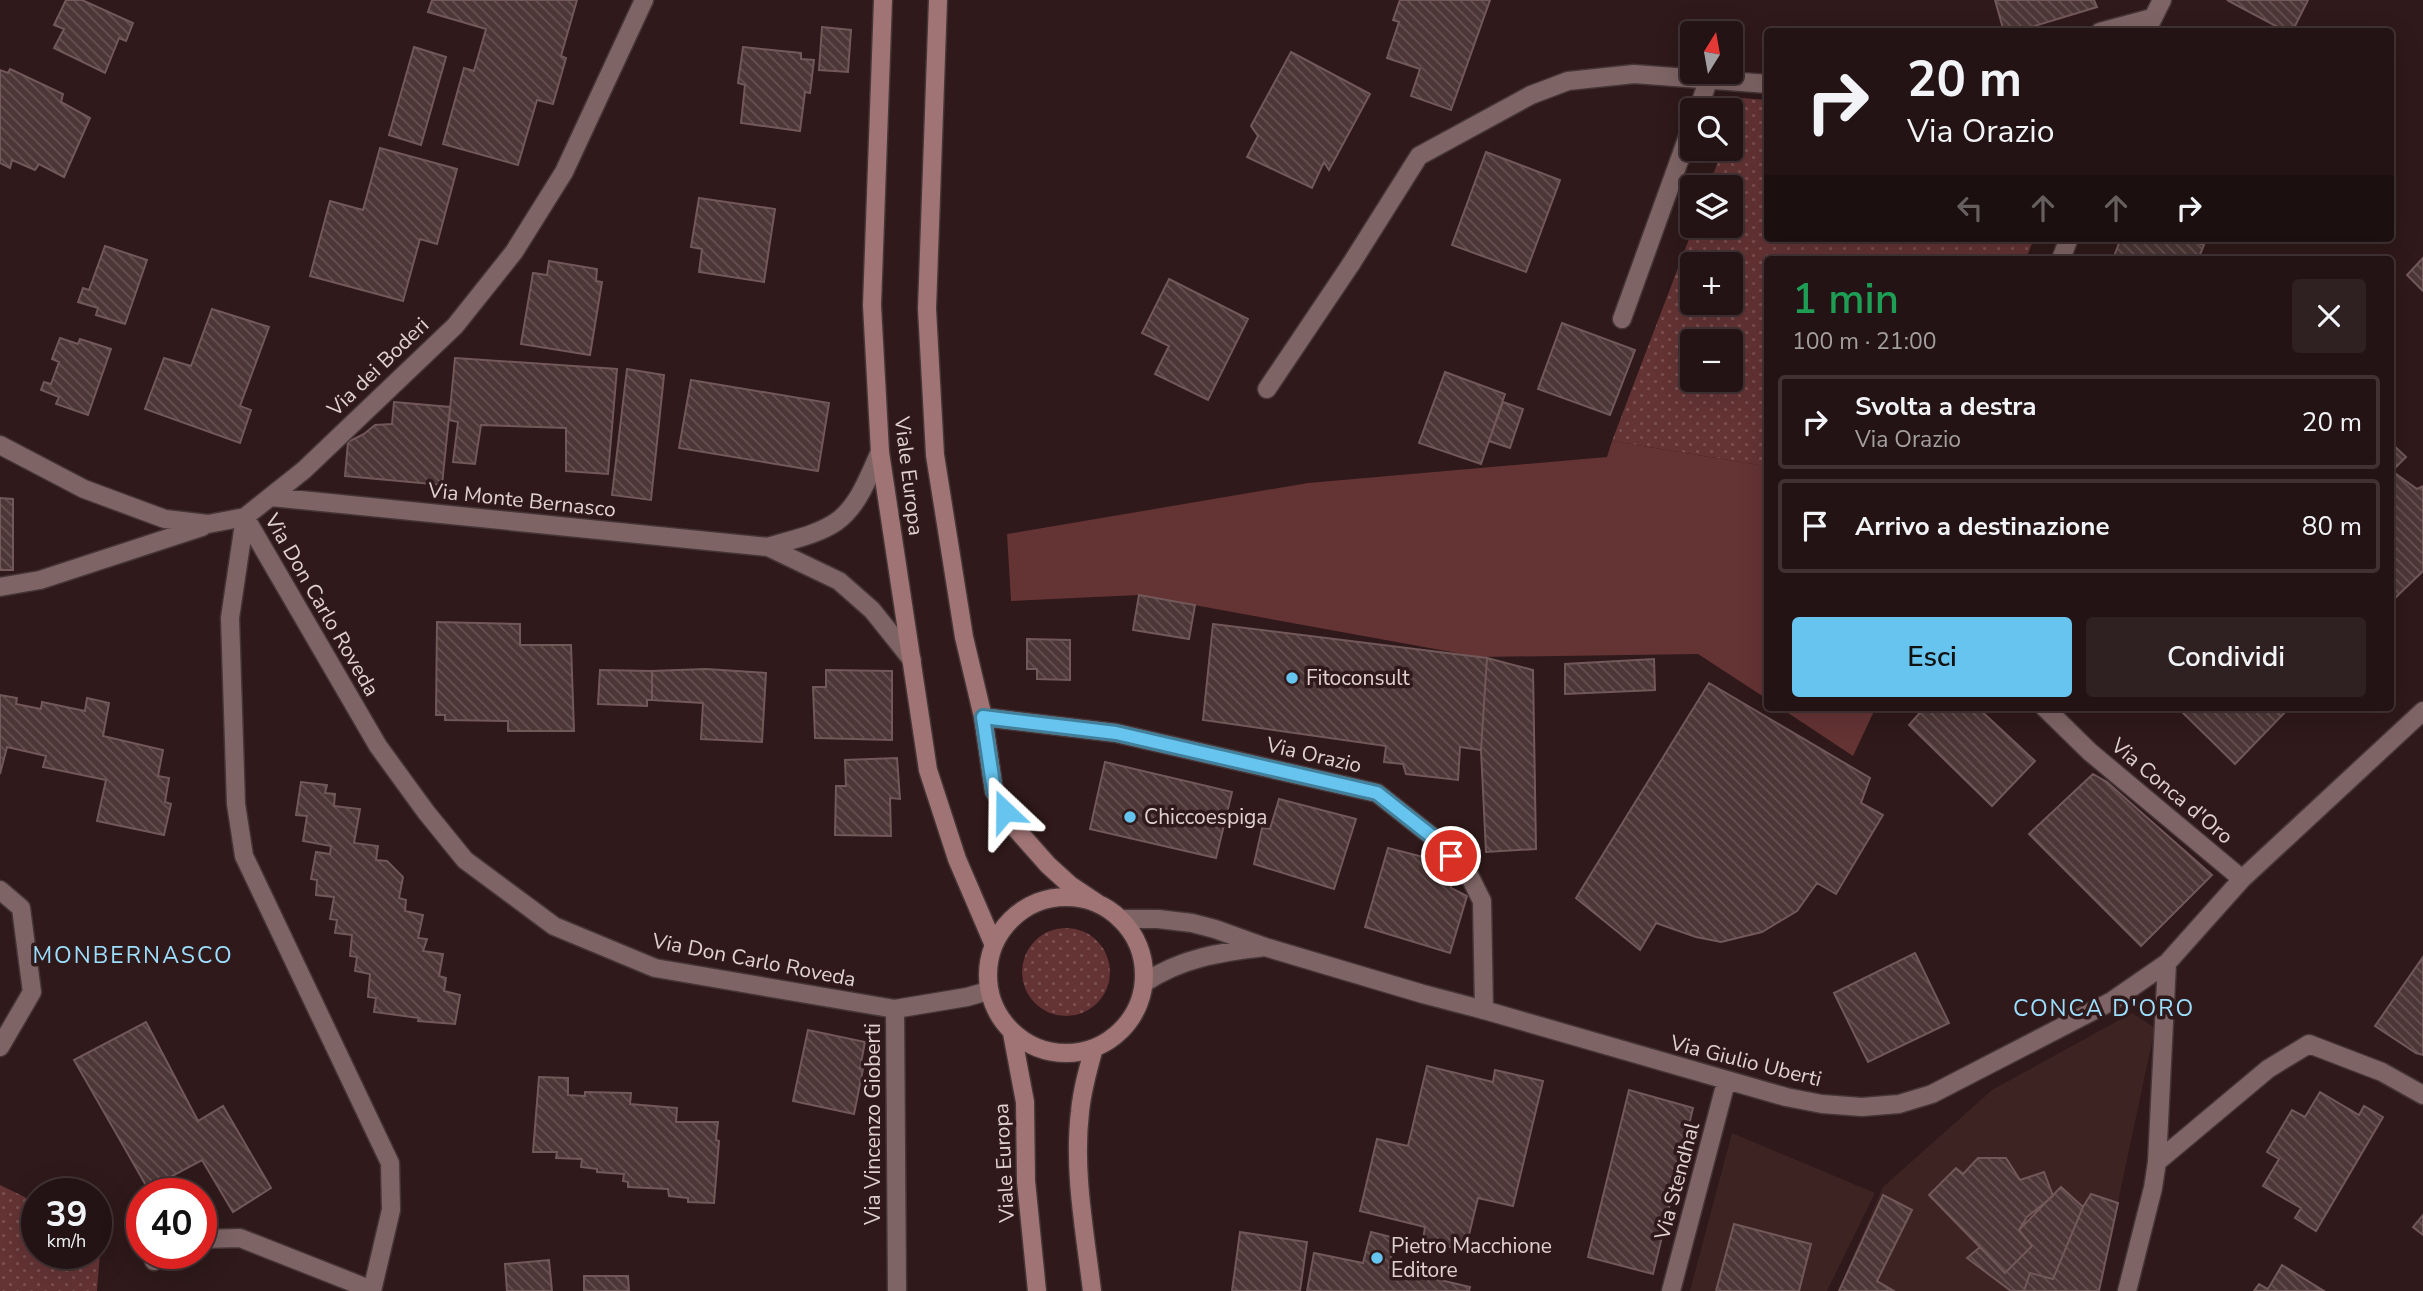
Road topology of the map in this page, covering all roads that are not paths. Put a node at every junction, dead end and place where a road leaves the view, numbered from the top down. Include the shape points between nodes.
1 (644, 0) edge
2 (883, 0) edge
3 (938, 0) edge
4 (2162, 0) edge
5 (2150, 25) edge
6 (2129, 28) edge
7 (1680, 78) edge
8 (1743, 83) edge
9 (1764, 84) edge
10 (1680, 158) edge
11 (1622, 319) dead end
12 (1267, 389) dead end
13 (0, 445) edge
14 (880, 452) junction
15 (271, 497) junction
16 (245, 517) junction
17 (208, 524) junction
18 (768, 547) junction
19 (0, 587) edge
20 (912, 660) junction
21 (2048, 711) edge
22 (2423, 711) edge
23 (983, 717) junction
24 (2242, 878) junction
25 (0, 890) edge
26 (1097, 903) junction
27 (1120, 919) junction
28 (993, 943) junction
29 (1265, 947) junction
30 (2167, 963) junction
31 (1144, 983) junction
32 (988, 991) junction
33 (895, 1009) junction
34 (1484, 1010) junction
35 (1012, 1033) junction
36 (0, 1046) edge
37 (1094, 1048) junction
38 (1726, 1082) junction
39 (2423, 1095) edge
40 (2157, 1162) junction
41 (217, 1239) edge
42 (372, 1290) edge
43 (897, 1291) edge
44 (1038, 1291) edge
45 (1092, 1291) edge
46 (1671, 1291) edge
47 (2127, 1291) edge

1 - 15 street, Via dei Boderi via 564,172 514,252 454,326
2 - 14 street, Viale Europa via 872,305
3 - 23 street, Viale Europa via 927,309 934,455 964,637
4 - 5 street
5 - 6 street
7 - 12 street via 1634,74 1568,81 1531,95 1419,156
8 - 9 street
10 - 11 street
13 - 17 street, Via dei Boderi via 112,500 165,519
14 - 18 street, Via Monte Bernasco via 857,500 837,522
14 - 20 street, Viale Europa
15 - 16 street, Via dei Boderi
15 - 18 street, Via Monte Bernasco
16 - 17 street, Via dei Boderi
16 - 33 street, Via Don Carlo Roveda via 377,746 465,860 554,926 655,968
16 - 42 street, Via Don Carlo Roveda via 230,618 236,804 244,856 390,1163 391,1210
17 - 19 street via 40,580
18 - 20 street, Via Monte Bernasco via 839,581 872,610
20 - 28 street, Viale Europa via 928,770 957,859
21 - 24 street, Via Conca d'Oro via 2090,752
22 - 24 street, Via Giulio Uberti
23 - 26 street, Viale Europa via 994,791 1017,830 1070,885
23 - 34 street, Via Orazio via 1116,733 1377,793 1434,838 1468,873 1482,901
24 - 30 street, Via Giulio Uberti
25 - 36 street via 21,908 33,992
26 - 27 street, Viale Europa
26 - 28 street, Viale Europa via 1073,897 1048,898 1007,922
27 - 29 street, Via Giulio Uberti via 1192,923
27 - 31 street, Viale Europa via 1135,937
28 - 32 street, Viale Europa
29 - 31 street, Via Giulio Uberti via 1200,957 1163,970
29 - 34 street, Via Giulio Uberti
30 - 38 street, Via Giulio Uberti via 2112,1001 1932,1094 1899,1104 1822,1104
30 - 40 street
31 - 37 street, Viale Europa via 1128,1023
32 - 33 street, Via Vincenzo Gioberti
32 - 35 street, Viale Europa via 997,1014
33 - 43 street, Via Vincenzo Gioberti
34 - 38 street, Via Giulio Uberti
35 - 37 street, Viale Europa via 1051,1052
35 - 44 street, Viale Europa via 1025,1102 1026,1181
37 - 45 street via 1083,1088 1078,1152
38 - 46 street, Via Stendhal
39 - 40 street via 2382,1072 2309,1044 2268,1069
40 - 47 street
41 - 42 street, Via Don Carlo Roveda via 240,1238

